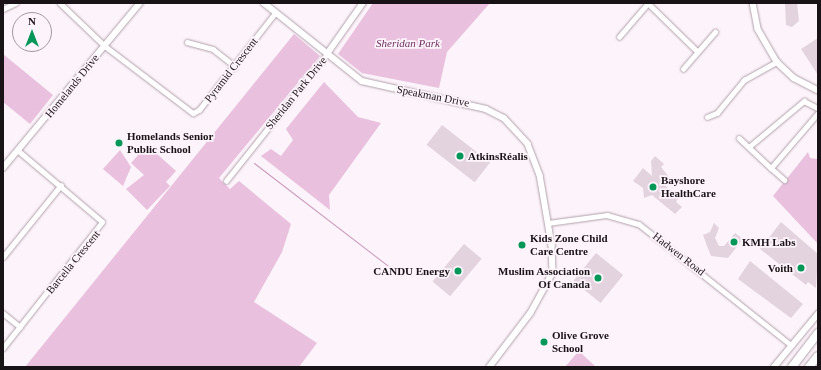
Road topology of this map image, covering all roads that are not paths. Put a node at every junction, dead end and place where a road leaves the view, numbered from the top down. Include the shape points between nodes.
1 (16, 3) edge
2 (60, 3) edge
3 (140, 3) edge
4 (264, 3) edge
5 (363, 3) edge
6 (648, 3) edge
7 (753, 3) edge
8 (3, 9) edge
9 (275, 13) junction
10 (714, 32) dead end
11 (619, 37) dead end
12 (187, 42) dead end
13 (104, 46) junction
14 (696, 50) junction
15 (327, 54) junction
16 (777, 62) junction
17 (235, 66) junction
18 (683, 69) dead end
19 (818, 90) edge
20 (818, 108) edge
21 (818, 112) edge
22 (707, 117) dead end
23 (739, 138) dead end
24 (749, 147) junction
25 (18, 151) junction
26 (3, 168) edge
27 (771, 168) junction
28 (226, 180) dead end
29 (784, 180) dead end
30 (61, 185) junction
31 (548, 223) junction
32 (3, 258) edge
33 (3, 313) edge
34 (818, 314) edge
35 (20, 327) junction
36 (818, 333) edge
37 (790, 344) junction
38 (3, 348) edge
39 (818, 356) edge
40 (490, 367) edge
41 (774, 367) edge
42 (792, 367) edge
43 (809, 367) edge

1 - 8 street
2 - 13 street
3 - 13 street, Homelands Drive
4 - 9 street
5 - 15 street, Sheridan Park Drive
6 - 11 street
6 - 14 street
7 - 16 street via 758,29
9 - 15 street
9 - 17 street, Pyramid Crescent
10 - 14 street
12 - 17 street via 213,49
13 - 17 street, Pyramid Crescent via 193,112 199,110
13 - 25 street, Homelands Drive
14 - 18 street
15 - 28 street, Sheridan Park Drive
15 - 31 street, Speakman Drive via 362,81 468,102 504,118 534,157
16 - 19 street via 794,78
16 - 22 street via 744,80 717,113
20 - 24 street via 804,101
21 - 27 street
23 - 24 street
24 - 27 street
25 - 26 street, Homelands Drive
25 - 30 street, Barcella Crescent
27 - 29 street
30 - 32 street
30 - 35 street, Barcella Crescent via 101,218 102,227
31 - 37 street, Hadwen Road via 607,215 639,224
31 - 40 street, Speakman Drive via 554,262 549,284
33 - 35 street
34 - 37 street
35 - 38 street, Barcella Crescent
36 - 42 highway
37 - 41 street
39 - 43 highway

